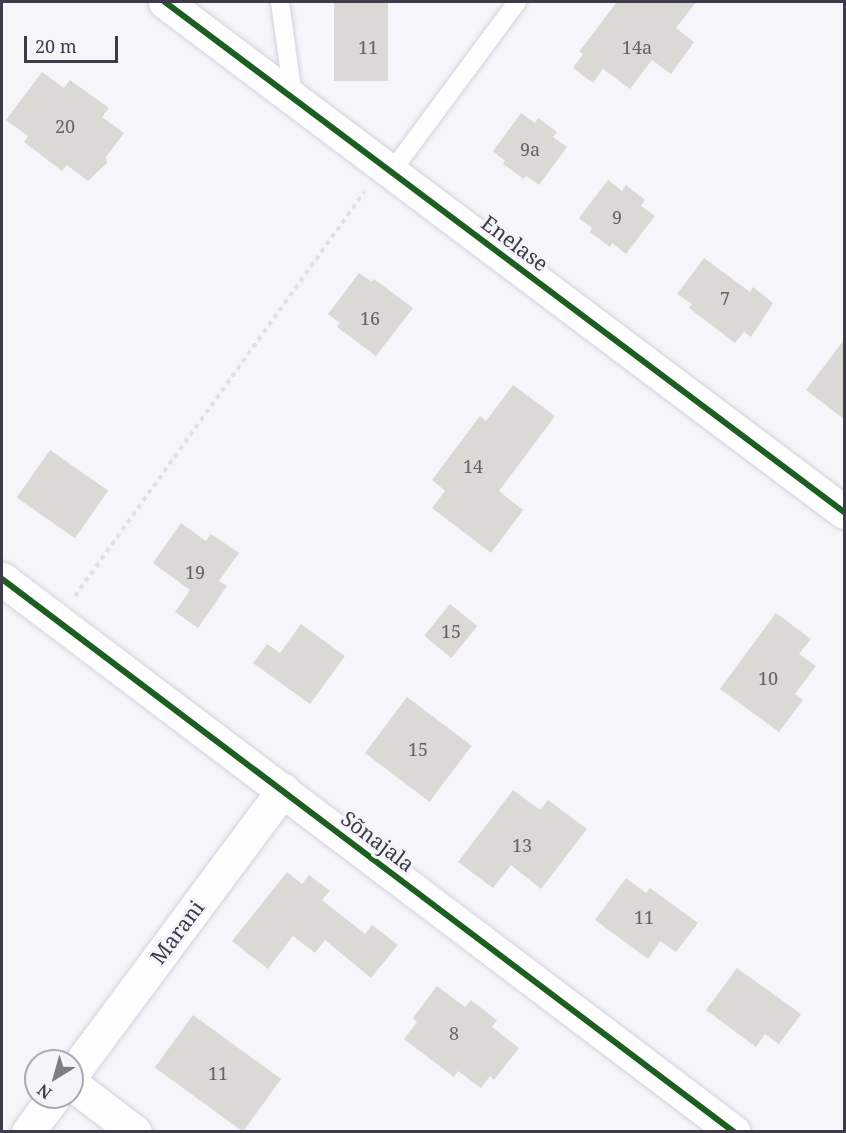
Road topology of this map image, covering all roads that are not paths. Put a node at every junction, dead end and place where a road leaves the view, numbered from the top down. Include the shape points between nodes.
1 (165, 2) edge
2 (280, 2) edge
3 (517, 2) edge
4 (293, 97) junction
5 (388, 168) junction
6 (844, 513) edge
7 (2, 579) edge
8 (283, 790) junction
9 (84, 1058) edge
10 (84, 1093) edge
11 (45, 1109) edge
12 (28, 1131) edge
13 (135, 1131) edge
14 (734, 1131) edge

1 - 4 street, Enelase
2 - 4 lane
3 - 5 lane
4 - 5 street, Enelase
5 - 6 street, Enelase
7 - 8 street, Sõnajala
8 - 9 street, Marani
8 - 14 street, Sõnajala
10 - 13 street
11 - 12 street

